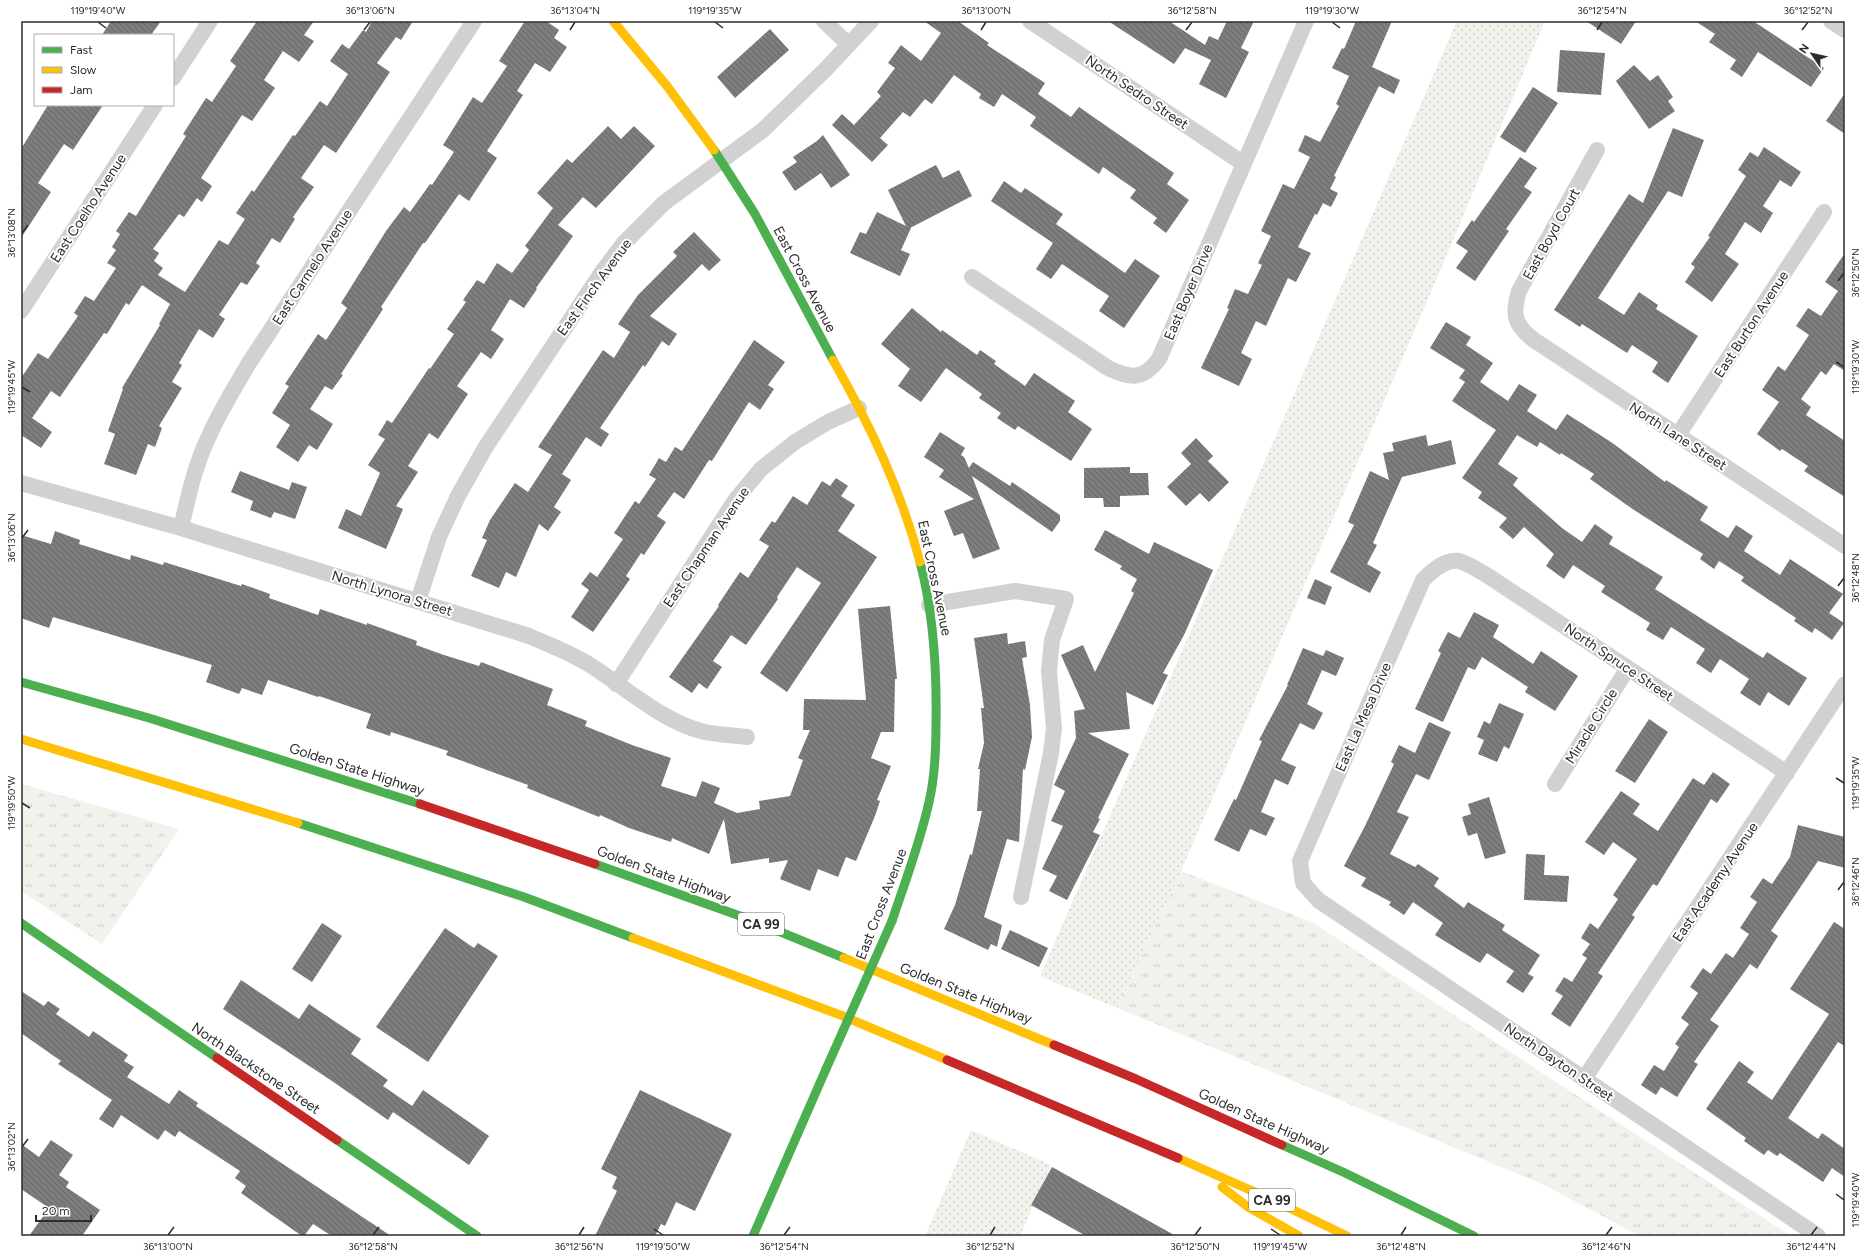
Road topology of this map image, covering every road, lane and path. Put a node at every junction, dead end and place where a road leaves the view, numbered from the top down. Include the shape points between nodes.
1 (210, 21) edge
2 (474, 21) edge
3 (613, 21) edge
4 (824, 21) edge
5 (871, 21) edge
6 (1030, 21) edge
7 (1306, 21) edge
8 (1831, 21) edge
9 (1845, 30) edge
10 (849, 45) junction
11 (174, 76) edge
12 (154, 106) edge
13 (1597, 150) dead end
14 (721, 162) junction
15 (1244, 164) junction
16 (1824, 212) dead end
17 (972, 277) dead end
18 (21, 311) edge
19 (1516, 321) joint
20 (859, 408) junction
21 (1678, 435) junction
22 (21, 483) edge
23 (181, 528) junction
24 (1845, 546) edge
25 (1448, 563) joint
26 (418, 601) junction
27 (929, 606) junction
28 (1628, 668) junction
29 (21, 682) edge
30 (616, 684) junction
31 (1845, 684) edge
32 (747, 737) dead end
33 (21, 739) edge
34 (1787, 773) junction
35 (1555, 784) dead end
36 (1303, 883) joint
37 (1021, 897) dead end
38 (21, 923) edge
39 (1584, 1079) junction
40 (1196, 1167) junction
41 (477, 1236) edge
42 (753, 1236) edge
43 (1299, 1236) edge
44 (1347, 1236) edge
45 (1474, 1236) edge
46 (1818, 1236) edge

1 - 11 street
2 - 23 street, East Carmelo Avenue via 224,405 198,464
3 - 14 main road, East Cross Avenue via 670,91
4 - 10 street
5 - 10 street, East Finch Avenue
6 - 15 street, North Sedro Street
7 - 15 street, East Boyer Drive
8 - 9 street
10 - 14 street, East Finch Avenue via 763,130
12 - 18 street, East Coelho Avenue
13 - 19 street, East Boyd Court via 1519,291 1514,305
14 - 20 main road, East Cross Avenue via 747,202
14 - 26 street, East Finch Avenue via 664,203 623,244 602,272 485,448 458,496 439,537
15 - 17 street, East Boyer Drive via 1160,359 1147,372 1131,377 1108,368
16 - 21 street, East Burton Avenue
19 - 21 street, North Lane Street via 1523,332 1534,340
20 - 27 main road, East Cross Avenue via 893,478 914,538
20 - 30 street, East Chapman Avenue via 828,422 795,442 761,469 736,499
21 - 24 street, North Lane Street
22 - 23 street, North Lynora Street
23 - 26 street, North Lynora Street
25 - 28 street, North Spruce Street via 1459,562 1486,574
25 - 36 street, East La Mesa Drive via 1435,568 1423,580 1300,861
26 - 30 street, North Lynora Street via 529,636 589,664
27 - 37 street via 1015,591 1066,599 1051,648 1049,671 1054,728 1051,753
27 - 42 main road, East Cross Avenue, bridge via 935,643 935,746 930,800 917,849 892,920
28 - 34 street, North Spruce Street
28 - 35 street, Miracle Circle
29 - 45 main road, Golden State Highway / CA 99 via 149,718 355,782 543,845 754,921 1136,1079 1343,1172
30 - 32 street, North Lynora Street via 651,707 704,732
31 - 34 street, East Academy Avenue
33 - 40 main road, CA 99 via 375,846 524,897 843,1016
34 - 39 street, East Academy Avenue
36 - 39 street, North Dayton Street via 1318,900
38 - 41 main road, North Blackstone Street
39 - 46 street, North Dayton Street
40 - 43 main road via 1248,1207
40 - 44 main road, CA 99

